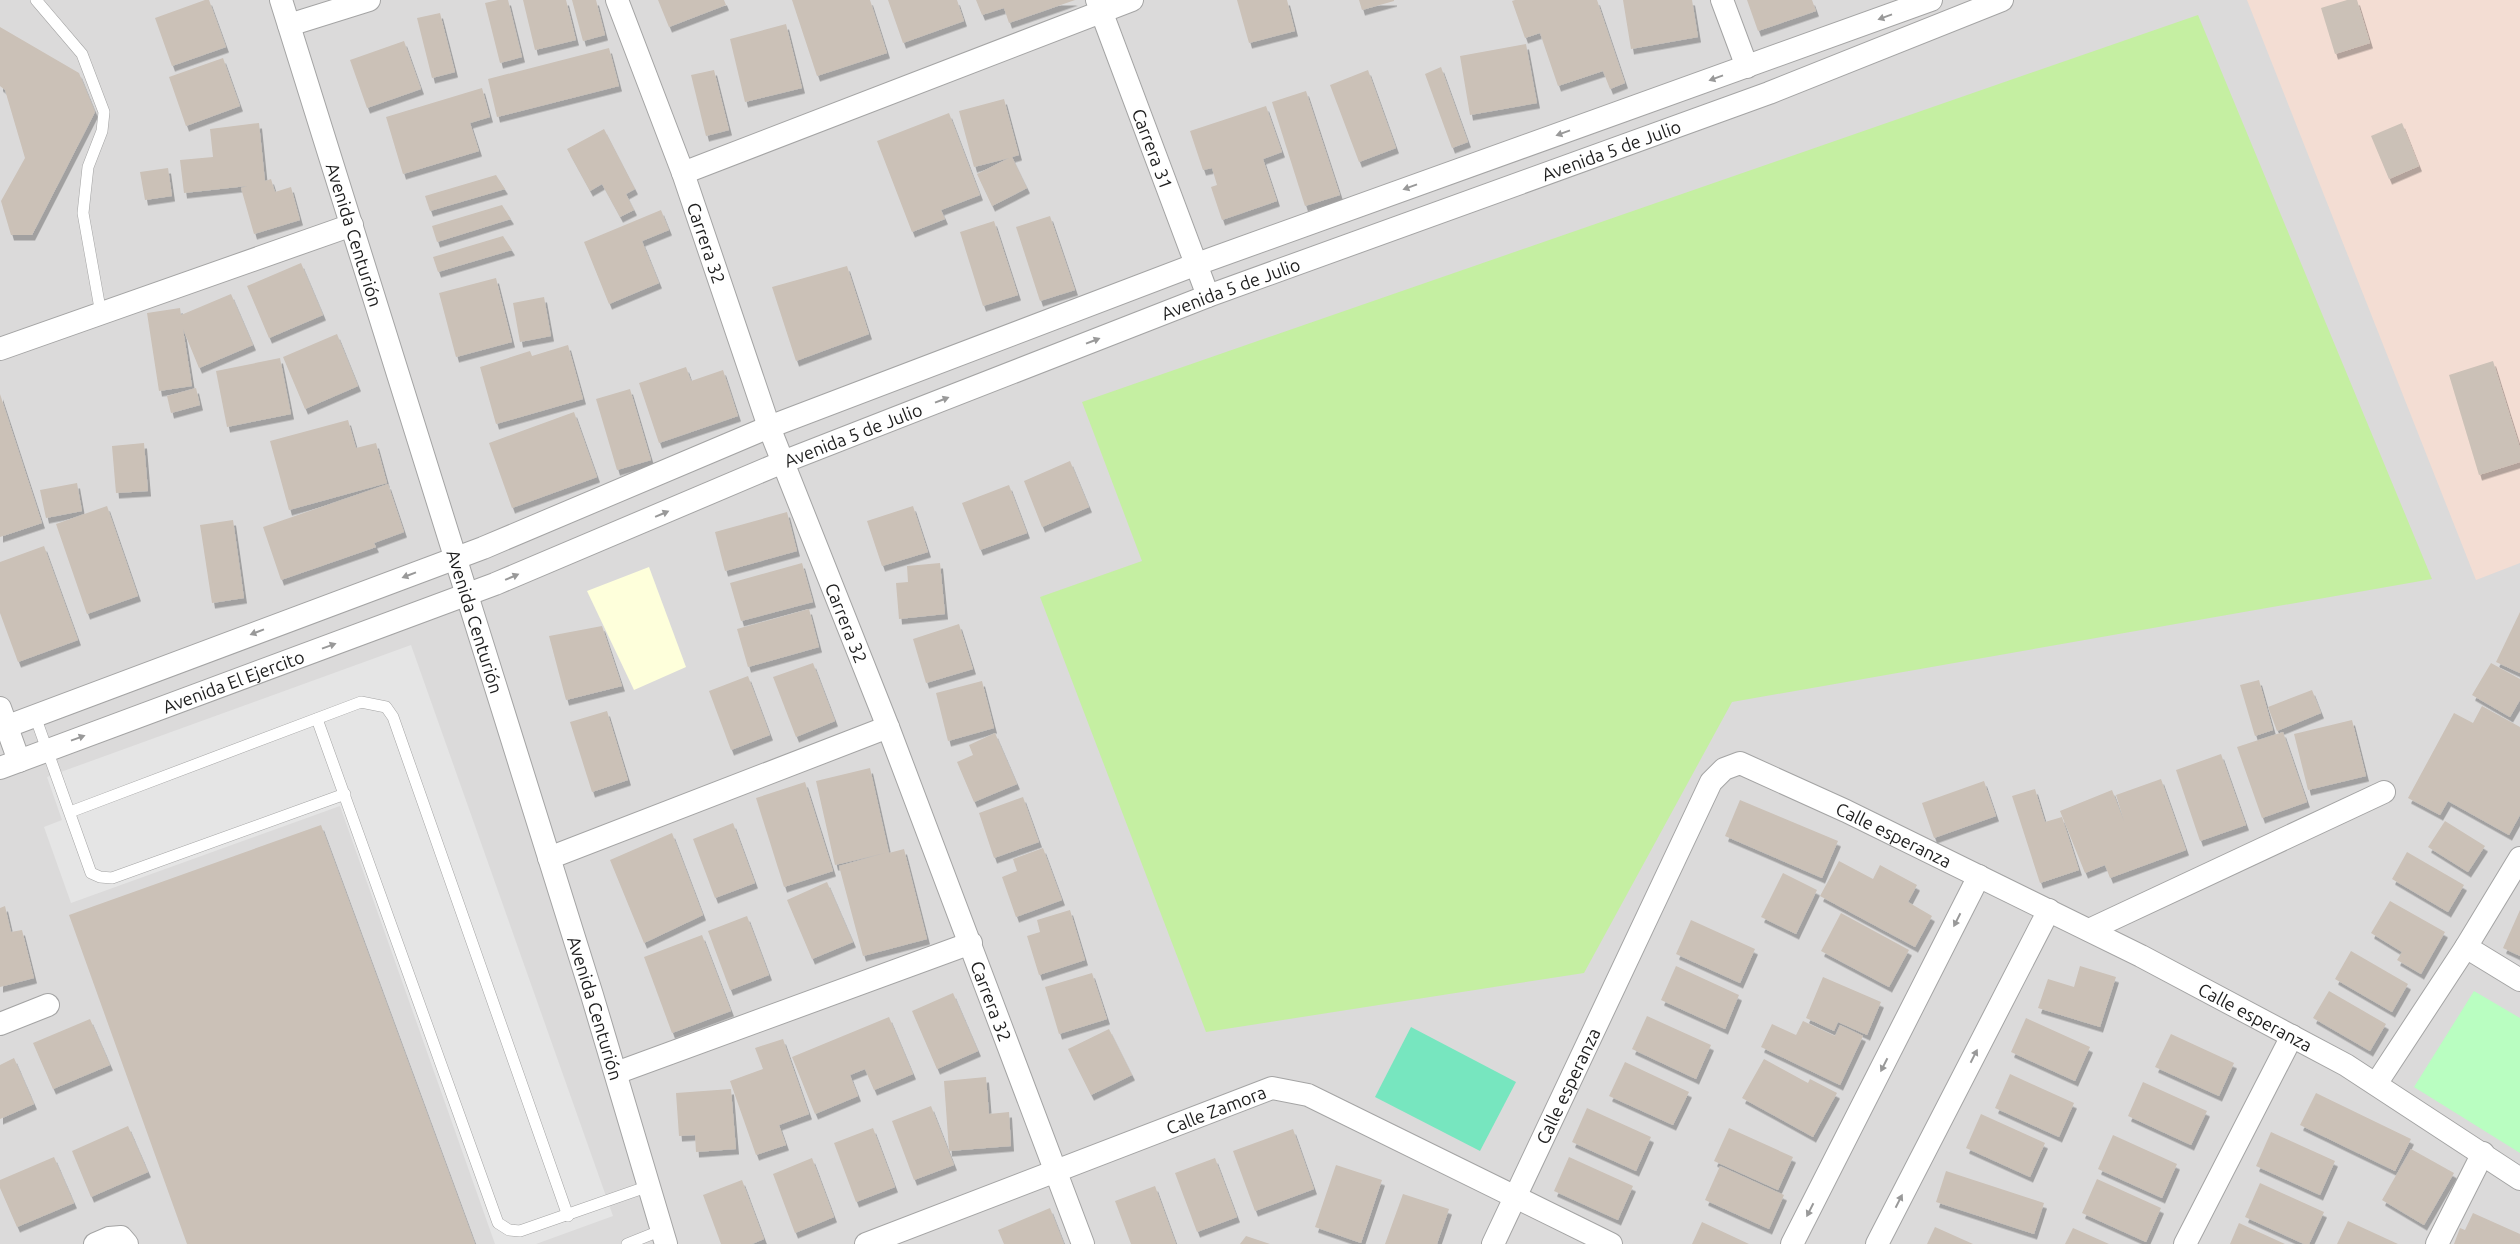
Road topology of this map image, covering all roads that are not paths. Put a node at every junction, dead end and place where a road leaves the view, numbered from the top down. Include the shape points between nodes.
1 (36, 0) edge
2 (281, 0) edge
3 (369, 0) edge
4 (616, 0) edge
5 (1132, 0) edge
6 (1722, 0) edge
7 (1931, 0) edge
8 (2002, 0) edge
9 (1100, 6) edge
10 (289, 25) junction
11 (1747, 67) junction
12 (1604, 118) junction
13 (1617, 148) junction
14 (682, 173) junction
15 (352, 225) junction
16 (1197, 264) junction
17 (1208, 296) junction
18 (100, 314) junction
19 (0, 349) edge
20 (769, 427) junction
21 (783, 462) junction
22 (455, 558) junction
23 (467, 595) junction
24 (35, 716) junction
25 (317, 719) junction
26 (2, 721) edge
27 (888, 727) junction
28 (48, 750) junction
29 (10, 765) edge
30 (2384, 792) dead end
31 (345, 794) junction
32 (70, 812) junction
33 (549, 858) junction
34 (2520, 858) edge
35 (1979, 876) junction
36 (2049, 910) junction
37 (2089, 930) junction
38 (971, 943) junction
39 (2466, 947) junction
40 (2520, 980) edge
41 (48, 1005) dead end
42 (0, 1024) edge
43 (2292, 1036) junction
44 (616, 1073) junction
45 (2376, 1084) junction
46 (2484, 1153) junction
47 (1055, 1170) junction
48 (2520, 1178) edge
49 (649, 1186) junction
50 (1517, 1196) junction
51 (568, 1216) junction
52 (664, 1237) edge
53 (95, 1244) edge
54 (128, 1244) edge
55 (626, 1244) edge
56 (866, 1244) edge
57 (1083, 1244) edge
58 (1493, 1244) edge
59 (1612, 1244) edge
60 (1792, 1244) edge
61 (1877, 1244) edge
62 (2185, 1244) edge
63 (2436, 1244) edge

1 - 18 lane via 82,54 104,112 102,130 88,167 83,212
2 - 10 street, Avenida Centurión
3 - 10 street
4 - 14 street, Carrera 32
5 - 9 street
6 - 11 street
7 -> 11 street, Avenida 5 de Julio
8 - 13 street, Avenida 5 de Julio via 1769,93
9 - 14 street
9 - 16 street, Carrera 31
10 - 15 street, Avenida Centurión
11 -> 12 street, Avenida 5 de Julio
12 - 13 street
12 -> 16 street, Avenida 5 de Julio
13 - 17 street, Avenida 5 de Julio
14 - 20 street, Carrera 32
15 - 18 street
15 - 22 street, Avenida Centurión
16 - 17 street, Carrera 31
16 - 20 street, Avenida 5 de Julio
21 -> 17 street, Avenida 5 de Julio
18 - 19 street
20 - 21 street, Carrera 32
20 - 22 street, Avenida 5 de Julio
23 -> 21 street, Avenida 5 de Julio
21 - 27 street, Carrera 32
22 - 23 street, Avenida Centurión
22 -> 24 street, Avenida El Ejercito
28 -> 23 street, Avenida El Ejercito
23 - 33 street, Avenida Centurión
24 - 26 street, Avenida El Ejercito
24 - 28 lane
25 - 31 lane
25 - 32 lane
25 - 51 lane via 361,702 386,707 393,717
26 - 29 street
27 - 33 street
27 - 38 street, Carrera 32
28 - 29 street, Avenida El Ejercito
28 - 32 lane
30 - 37 street
31 - 32 lane via 112,878 91,873
31 - 51 lane via 498,1222 509,1230 520,1231
33 - 44 street, Avenida Centurión
34 - 39 street
35 - 36 street, Calle esperanza
35 - 50 street, Calle esperanza via 1740,763 1724,769 1712,782
35 -> 60 street
36 - 37 street, Calle esperanza
61 -> 36 street
37 - 43 street, Calle esperanza
38 - 44 street
38 - 47 street, Carrera 32
39 - 40 street
39 - 45 street
41 - 42 street
43 - 45 street, Calle esperanza
43 - 62 street
44 - 49 street, Avenida Centurión
45 - 46 street, Calle esperanza via 2418,1114
46 - 48 street, Calle esperanza
46 - 63 street
47 - 50 street, Calle Zamora via 1272,1088 1308,1095
47 - 56 street, Calle Zamora
47 - 57 street, Carrera 32
49 - 51 lane
49 - 52 street, Avenida Centurión
50 - 58 street, Calle esperanza
50 - 59 street, Calle Zamora
52 - 55 lane
53 - 54 street via 109,1238 121,1238

